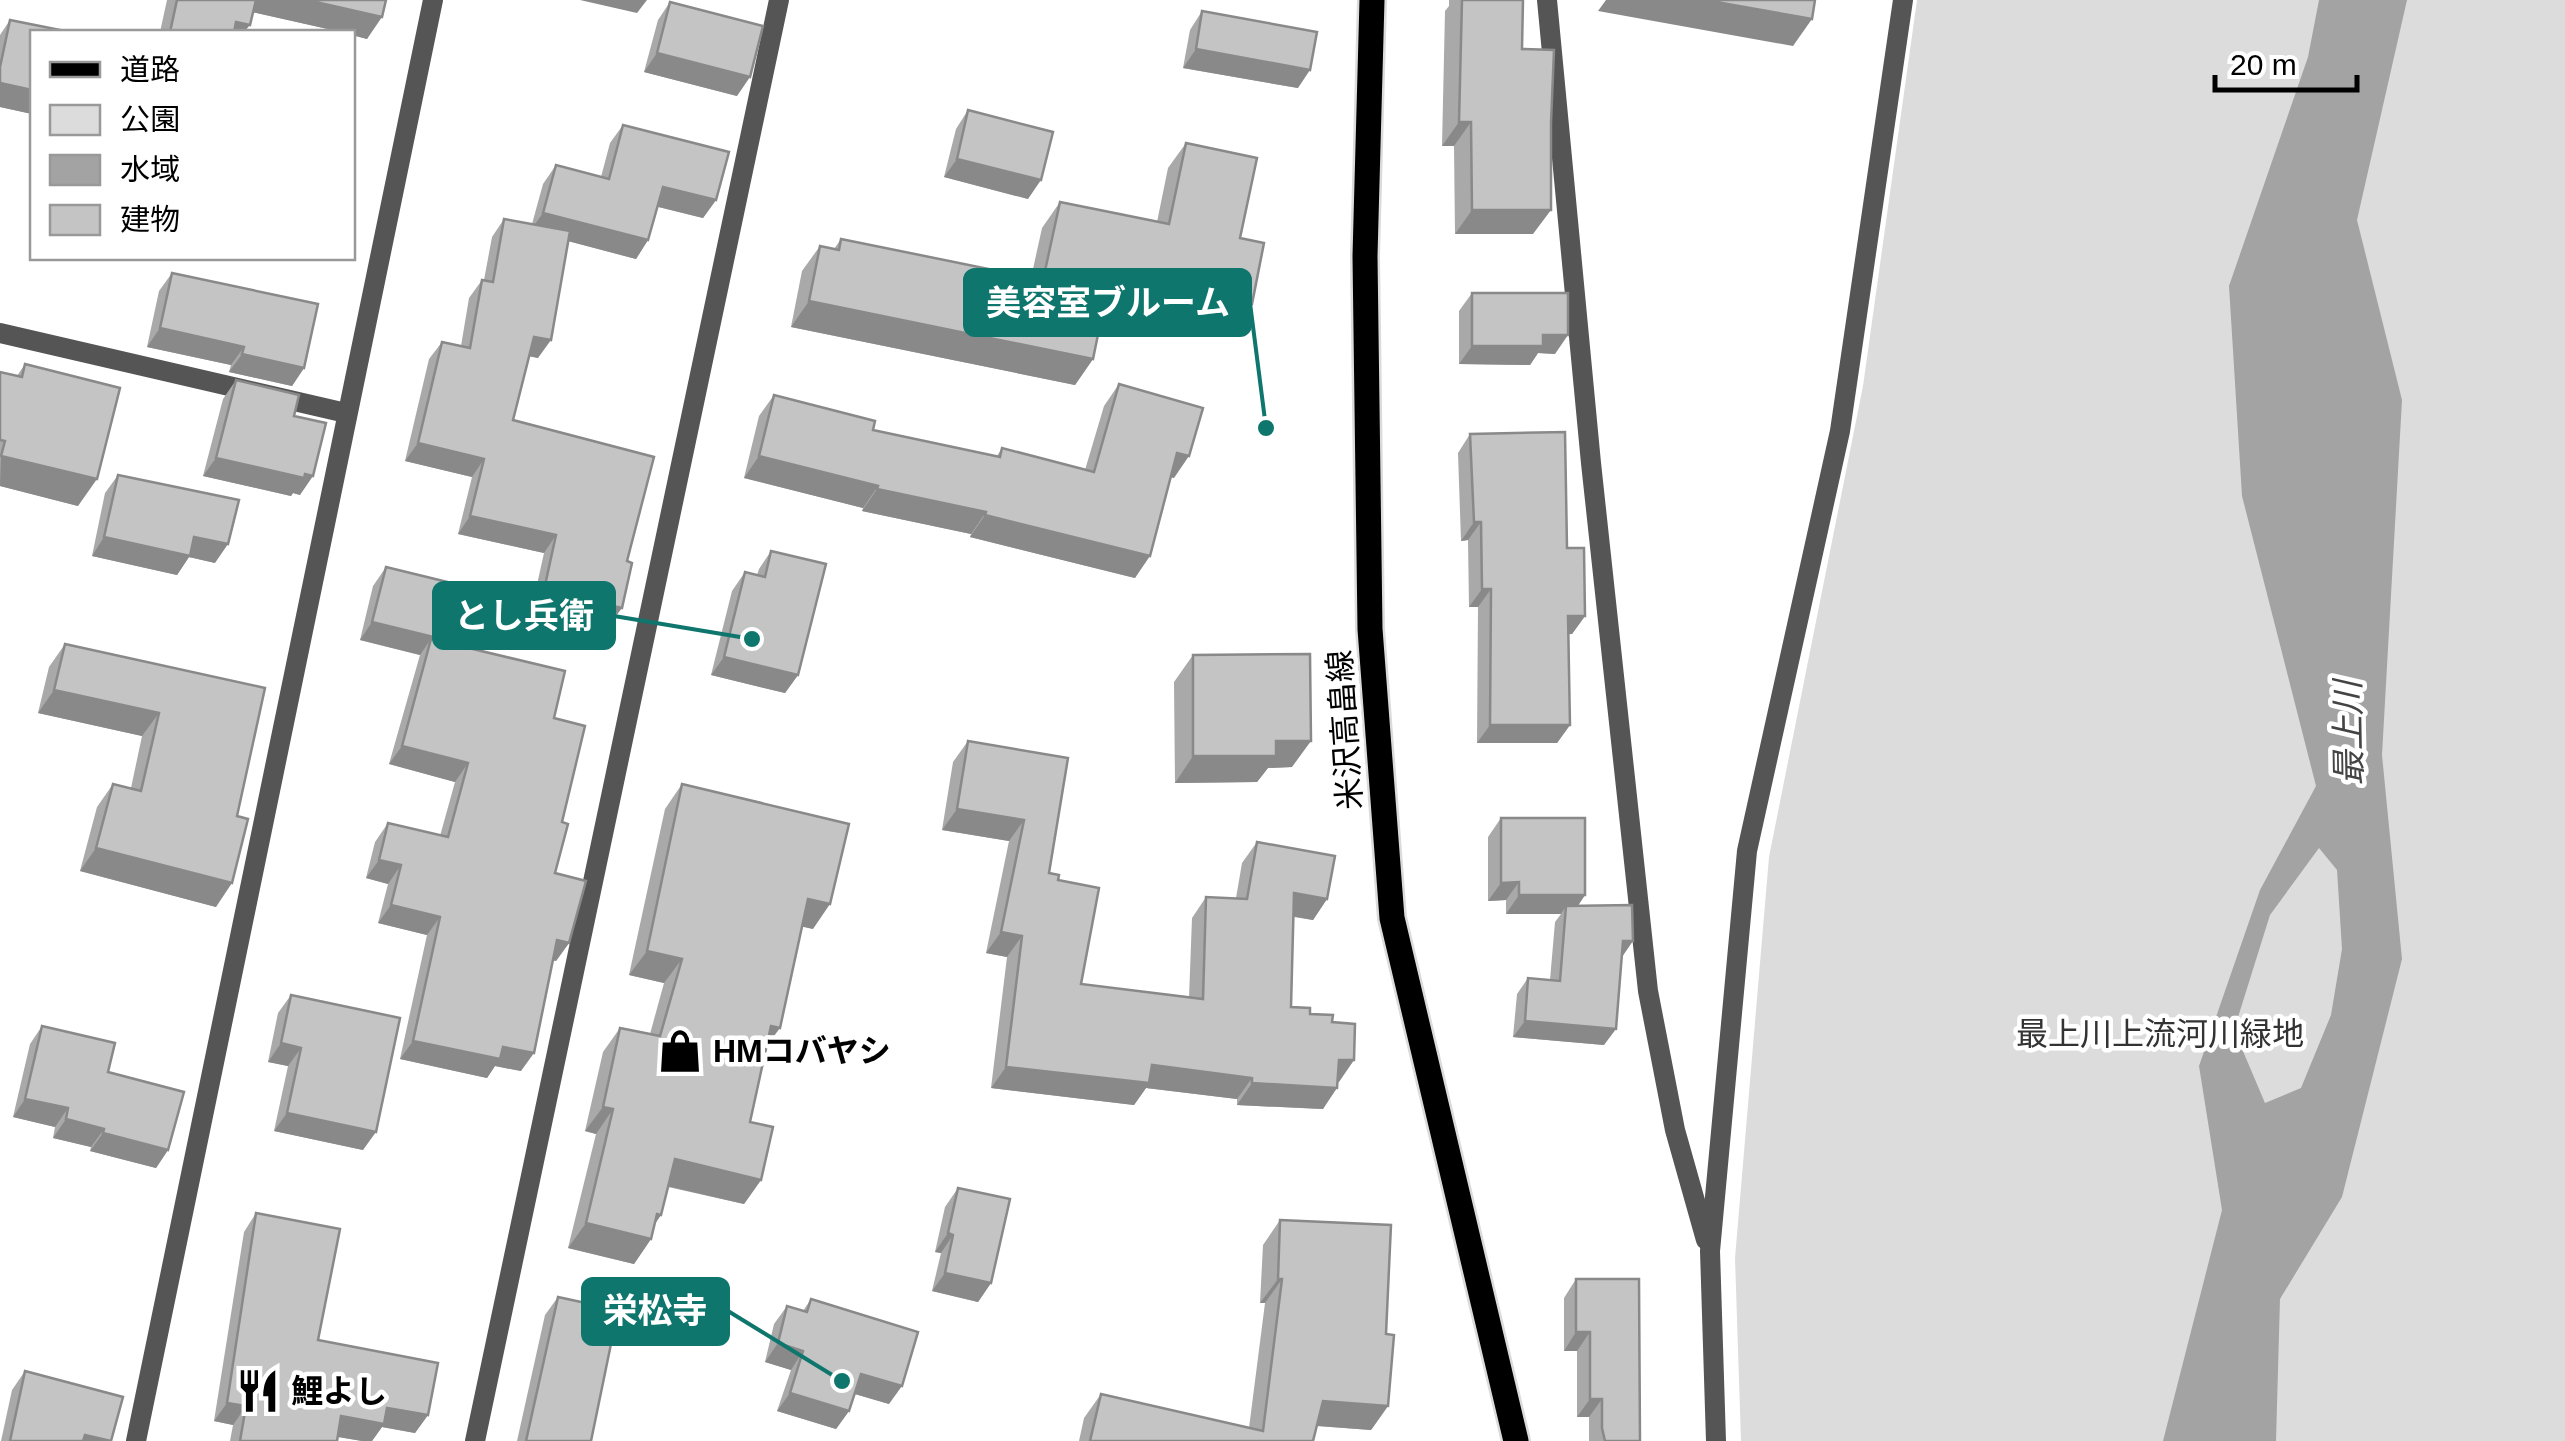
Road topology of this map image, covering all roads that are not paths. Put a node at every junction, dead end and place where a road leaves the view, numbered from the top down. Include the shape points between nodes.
1 (433, 0) edge
2 (779, 0) edge
3 (1372, 0) edge
4 (1548, 0) edge
5 (1903, 0) edge
6 (0, 332) edge
7 (346, 413) junction
8 (1710, 1251) junction
9 (136, 1441) edge
10 (475, 1441) edge
11 (1516, 1441) edge
12 (1716, 1441) edge

1 - 7 street
2 - 10 street
3 - 11 main road, 米沢高畠線 via 1365,256 1370,628 1392,918
4 - 8 street via 1648,990 1675,1130
5 - 8 street via 1840,430 1747,851
6 - 7 street
7 - 9 street
8 - 12 street

